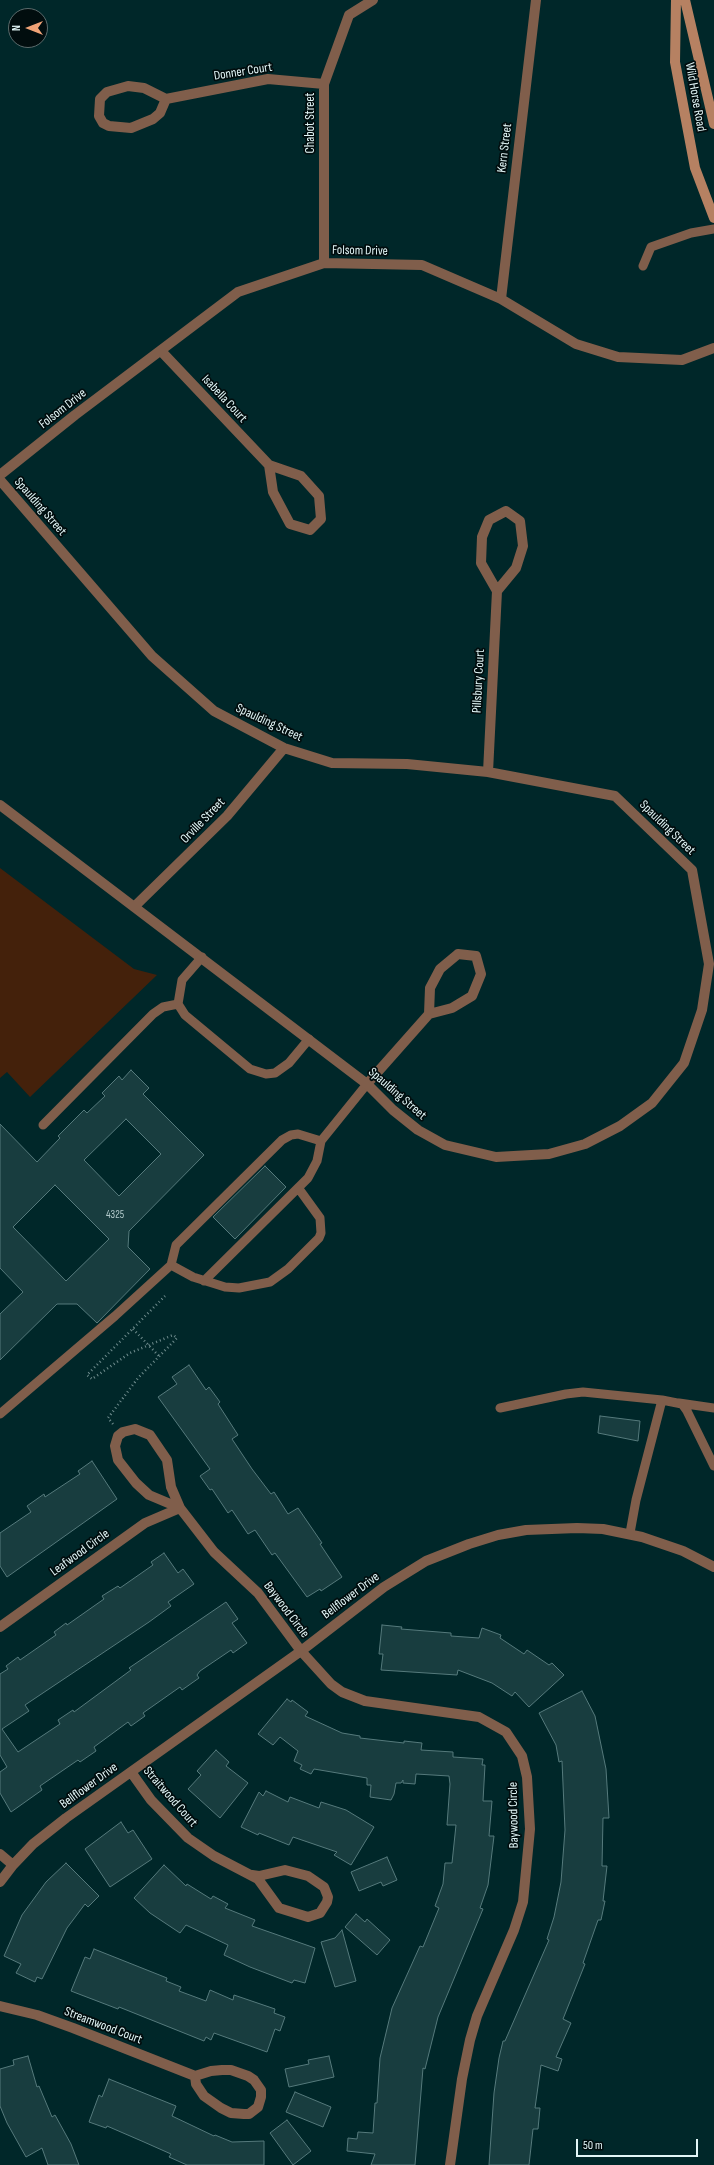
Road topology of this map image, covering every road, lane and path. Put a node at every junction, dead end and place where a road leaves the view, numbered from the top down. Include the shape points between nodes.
1 (372, 0) edge
2 (536, 0) edge
3 (676, 0) edge
4 (685, 0) edge
5 (324, 84) junction
6 (166, 99) junction
7 (714, 124) edge
8 (714, 218) edge
9 (714, 228) edge
10 (324, 263) junction
11 (643, 266) dead end
12 (501, 299) junction
13 (714, 348) edge
14 (161, 351) junction
15 (268, 465) junction
16 (0, 475) edge
17 (0, 480) edge
18 (496, 591) junction
19 (284, 748) junction
20 (488, 772) junction
21 (0, 805) edge
22 (135, 906) junction
23 (202, 957) junction
24 (178, 1004) junction
25 (429, 1014) junction
26 (309, 1040) junction
27 (366, 1084) junction
28 (43, 1125) dead end
29 (321, 1141) junction
30 (299, 1189) junction
31 (171, 1265) junction
32 (204, 1281) junction
33 (165, 1296) dead end
34 (133, 1329) junction
35 (149, 1345) junction
36 (159, 1356) junction
37 (662, 1400) junction
38 (678, 1403) junction
39 (500, 1408) dead end
40 (714, 1408) edge
41 (0, 1414) edge
42 (116, 1427) dead end
43 (714, 1466) edge
44 (180, 1508) junction
45 (630, 1533) junction
46 (714, 1567) edge
47 (0, 1627) edge
48 (301, 1651) junction
49 (131, 1772) junction
50 (0, 1854) edge
51 (13, 1865) junction
52 (252, 1875) junction
53 (0, 1882) edge
54 (0, 2006) edge
55 (195, 2076) junction
56 (450, 2165) edge

1 - 5 street, Chabot Street via 349,15
2 - 12 street, Kern Street
3 - 8 street, Wild Horse Road via 675,62 695,168
4 - 7 street, Wild Horse Road
5 - 6 street, Donner Court via 268,79
5 - 10 street, Chabot Street
6 - 6 street via 144,88 128,86 107,92 100,99 99,116 103,123 110,126 131,128 154,119 160,113
9 - 11 lane via 651,246
10 - 12 street, Folsom Drive via 422,265
10 - 14 street, Folsom Drive via 238,292
12 - 13 street, Folsom Drive via 576,344 618,357 682,360
14 - 15 street, Isabella Court
14 - 16 street, Folsom Drive
15 - 15 street via 273,492 290,524 310,530 321,519 319,496 301,476
17 - 19 street, Spaulding Street via 152,656 214,711
18 - 18 street via 516,568 523,546 520,521 506,511 490,520 482,537 481,563
18 - 20 street, Pillsbury Court
19 - 20 street, Spaulding Street via 332,762 407,764
19 - 22 street, Orville Street via 227,816
20 - 27 street, Spaulding Street via 615,796 692,870 709,964 702,1010 684,1063 652,1103 620,1126 585,1144 549,1154 496,1156 445,1145 418,1130
21 - 22 street, Spaulding Street
22 - 23 street, Spaulding Street
23 - 24 lane via 182,980
23 - 26 street, Spaulding Street
24 - 26 lane via 191,1020 250,1069 258,1072 275,1072 281,1069
24 - 28 lane via 163,1007 153,1014
25 - 25 street via 452,1008 472,996 481,974 476,956 458,954 440,969 430,988
25 - 27 street
26 - 27 street, Spaulding Street
27 - 29 lane
29 - 30 lane via 320,1154 313,1171
29 - 31 lane via 298,1134 282,1140 176,1246
30 - 32 lane
30 - 32 lane via 315,1208 322,1227 319,1238 293,1264 270,1282 257,1286 225,1287
31 - 32 lane
31 - 41 lane
33 - 34 path
34 - 35 path
34 - 35 path via 87,1375 92,1379 130,1353
35 - 36 path
35 - 36 path via 173,1335 177,1338
36 - 42 path via 138,1378 108,1418
37 - 38 lane
37 - 39 lane via 583,1392
37 - 45 lane
38 - 40 lane
38 - 43 lane via 687,1411
44 - 44 street, Baywood Circle via 149,1495 136,1483 118,1460 115,1446 118,1436 135,1428 150,1435 167,1460 171,1487
44 - 47 street, Leafwood Circle via 145,1523
44 - 48 street, Baywood Circle via 214,1552 258,1593
45 - 46 street, Bellflower Drive via 670,1546
45 - 48 street, Bellflower Drive via 577,1528 526,1530 498,1535 452,1550 408,1571
48 - 49 street, Bellflower Drive
48 - 56 street, Baywood Circle via 331,1684 353,1698 467,1714 490,1721 511,1738 522,1756 530,1828 523,1902 514,1930 477,2016 470,2040
49 - 51 street, Bellflower Drive via 48,1832
49 - 52 street, Straitwood Court via 156,1805 188,1838 214,1856
50 - 51 street
51 - 53 street, Bellflower Drive
52 - 52 street, Straitwood Court via 263,1883 276,1906 282,1910 302,1916 315,1916 327,1902 324,1886 308,1876 285,1870 259,1876
54 - 55 street, Streamwood Court via 37,2015
55 - 55 street via 196,2084 204,2096 230,2113 249,2114 258,2107 261,2090 248,2076 231,2070 211,2071

